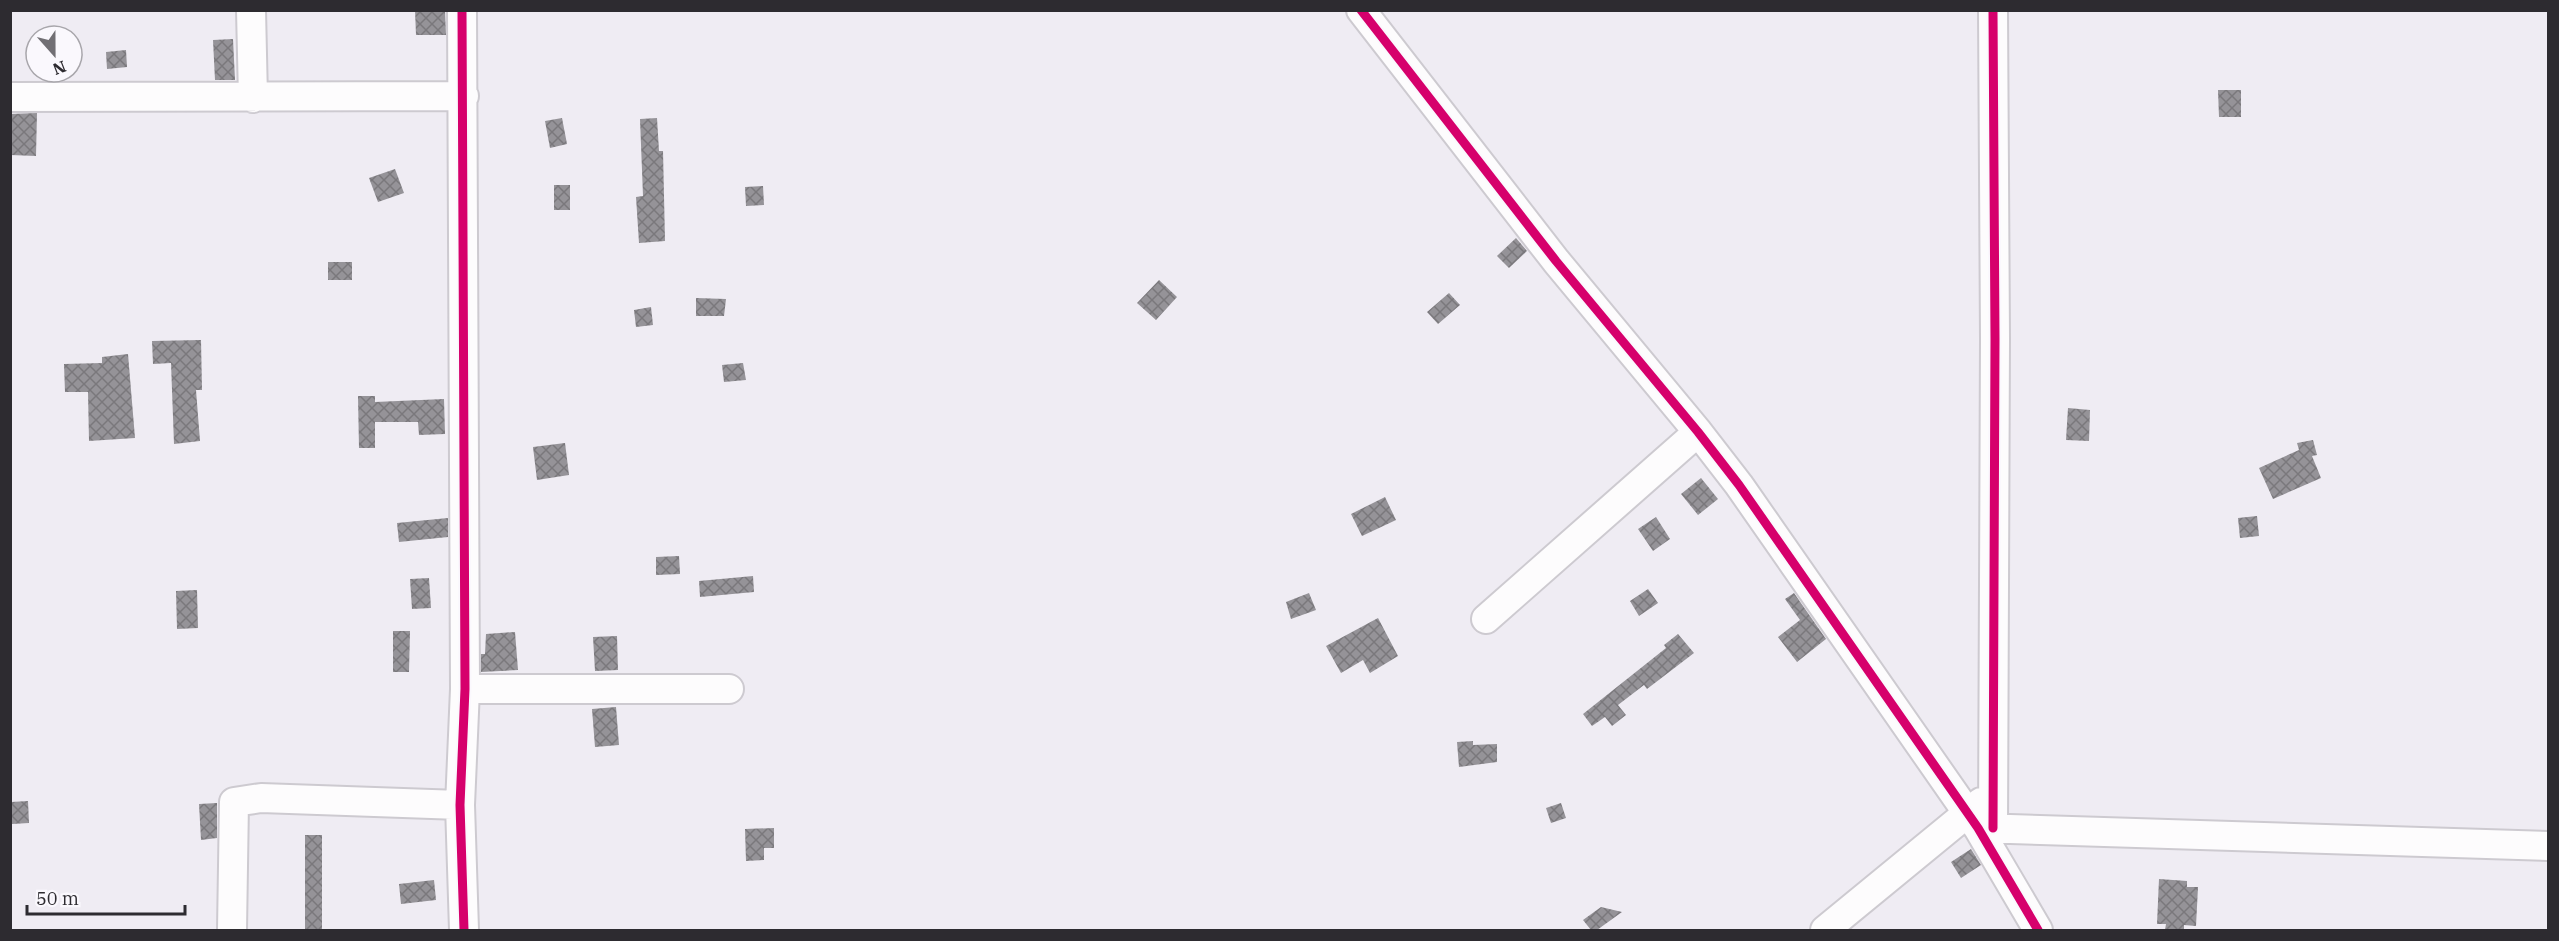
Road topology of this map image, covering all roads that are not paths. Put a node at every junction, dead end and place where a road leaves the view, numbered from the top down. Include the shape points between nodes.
1 (251, 10) edge
2 (462, 10) edge
3 (1361, 10) edge
4 (1993, 10) edge
5 (464, 96) junction
6 (10, 97) edge
7 (253, 98) junction
8 (1698, 432) junction
9 (1486, 619) dead end
10 (465, 689) junction
11 (729, 689) dead end
12 (460, 805) junction
13 (1979, 823) junction
14 (2548, 846) edge
15 (232, 930) edge
16 (464, 930) edge
17 (1825, 930) edge
18 (2038, 930) edge

1 - 7 street
2 - 5 street
3 - 8 street via 1556,261
4 - 13 street via 1993,794
5 - 7 street
5 - 10 street
6 - 7 street
8 - 9 street
8 - 13 street
10 - 11 street
10 - 12 street
12 - 15 street via 261,798 234,802
12 - 16 street
13 - 14 street
13 - 17 street
13 - 18 street

